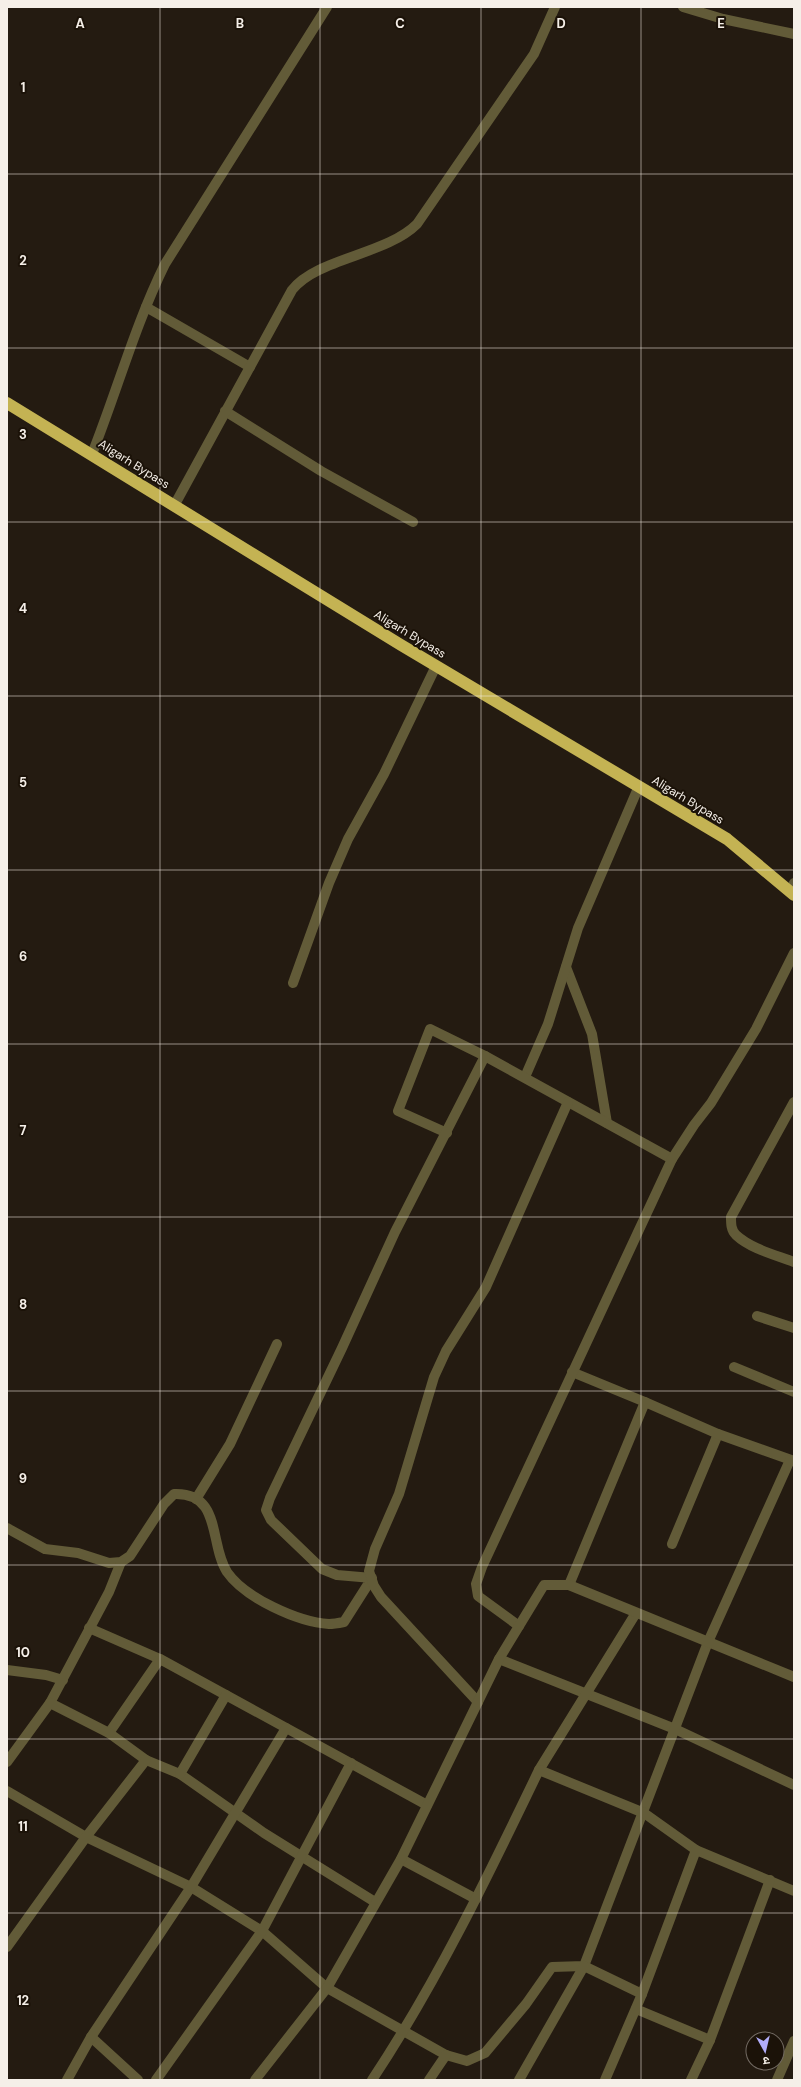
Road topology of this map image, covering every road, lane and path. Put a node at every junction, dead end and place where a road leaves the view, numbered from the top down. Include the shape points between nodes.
1 (327, 7) edge
2 (554, 7) edge
3 (683, 7) edge
4 (794, 34) edge
5 (146, 307) junction
6 (250, 367) junction
7 (7, 403) edge
8 (225, 411) junction
9 (92, 454) junction
10 (174, 506) junction
11 (413, 522) dead end
12 (436, 666) junction
13 (639, 786) junction
14 (793, 890) edge
15 (794, 953) edge
16 (566, 967) junction
17 (293, 984) dead end
18 (485, 1056) junction
19 (525, 1077) junction
20 (568, 1102) junction
21 (794, 1102) edge
22 (607, 1123) junction
23 (447, 1133) junction
24 (672, 1159) junction
25 (794, 1262) edge
26 (757, 1316) dead end
27 (794, 1328) edge
28 (277, 1344) dead end
29 (734, 1367) dead end
30 (572, 1372) junction
31 (794, 1392) edge
32 (645, 1402) junction
33 (718, 1434) junction
34 (792, 1461) edge
35 (196, 1499) junction
36 (7, 1528) edge
37 (672, 1544) dead end
38 (122, 1562) junction
39 (372, 1578) junction
40 (569, 1586) junction
41 (636, 1613) junction
42 (519, 1626) junction
43 (89, 1628) junction
44 (708, 1642) junction
45 (160, 1659) junction
46 (499, 1659) junction
47 (7, 1670) edge
48 (793, 1674) edge
49 (63, 1680) junction
50 (588, 1694) junction
51 (226, 1695) junction
52 (478, 1702) junction
53 (50, 1704) junction
54 (286, 1728) junction
55 (675, 1729) junction
56 (109, 1733) junction
57 (146, 1760) junction
58 (7, 1762) edge
59 (351, 1763) junction
60 (539, 1770) junction
61 (180, 1774) junction
62 (794, 1785) edge
63 (7, 1791) edge
64 (427, 1805) junction
65 (236, 1812) junction
66 (644, 1813) junction
67 (86, 1837) junction
68 (696, 1850) junction
69 (301, 1856) junction
70 (401, 1859) junction
71 (770, 1880) junction
72 (191, 1887) junction
73 (794, 1891) edge
74 (476, 1899) junction
75 (374, 1902) junction
76 (262, 1931) junction
77 (7, 1947) edge
78 (584, 1966) junction
79 (327, 1988) junction
80 (642, 1994) junction
81 (636, 2009) junction
82 (404, 2032) junction
83 (91, 2037) junction
84 (710, 2040) junction
85 (794, 2041) edge
86 (446, 2055) junction
87 (67, 2080) edge
88 (138, 2080) edge
89 (156, 2080) edge
90 (255, 2080) edge
91 (372, 2080) edge
92 (429, 2080) edge
93 (519, 2080) edge
94 (605, 2080) edge
95 (691, 2080) edge
96 (777, 2080) edge

1 - 5 street via 165,264
2 - 6 street via 534,54 418,224 402,236 311,274 297,284
3 - 4 street via 723,19
5 - 6 street
5 - 9 street
6 - 8 street
7 - 9 highway, Aligarh Bypass
8 - 10 street
8 - 11 street via 321,471
9 - 10 highway, Aligarh Bypass
10 - 12 highway, Aligarh Bypass
12 - 13 highway, Aligarh Bypass
12 - 17 street via 387,769 345,845
13 - 14 highway, Aligarh Bypass via 726,839
13 - 16 street via 578,928
15 - 24 street via 756,1029 711,1103
16 - 19 street via 548,1024
16 - 22 street via 592,1034
18 - 19 street
18 - 23 street
18 - 23 street via 430,1029 398,1111
19 - 20 street
20 - 22 street
20 - 39 street via 486,1287 446,1351 434,1377 399,1494 375,1549 370,1571
21 - 25 street via 731,1217 736,1235 750,1245
22 - 24 street
23 - 39 street via 395,1232 266,1510 271,1520 322,1569 337,1575
24 - 30 street
26 - 27 street
28 - 35 street via 230,1444
29 - 31 street
30 - 32 street
30 - 42 street via 476,1584 478,1596 484,1602
32 - 33 street
32 - 40 street
33 - 34 street
33 - 37 street
34 - 44 street
35 - 38 street via 185,1494 174,1494 164,1504 130,1556
35 - 39 street via 206,1508 213,1521 227,1572 244,1589 269,1605 304,1619 329,1624 344,1622
36 - 38 street via 45,1549 78,1554 109,1563
38 - 43 street
39 - 52 street via 381,1597
40 - 41 street
40 - 42 street via 544,1585
41 - 44 street
41 - 50 street
42 - 46 street
43 - 45 street
43 - 49 street
44 - 48 street
44 - 55 street
45 - 51 street
45 - 56 street
46 - 50 street
46 - 52 street
47 - 49 street
49 - 53 street
50 - 55 street
50 - 60 street
51 - 54 street
51 - 61 street
52 - 64 street
53 - 56 street
53 - 58 street
54 - 59 street
54 - 65 street
55 - 62 street
55 - 66 street
56 - 57 street
57 - 61 street
57 - 67 street
59 - 64 street
59 - 69 street
60 - 66 street
60 - 74 street
61 - 65 street via 208,1796
63 - 67 street
64 - 70 street
65 - 69 street
65 - 72 street
66 - 68 street
66 - 78 street
67 - 72 street
67 - 77 street
68 - 71 street
68 - 80 street
69 - 75 street
69 - 76 street
70 - 74 street
70 - 75 street
71 - 73 street
71 - 84 street
72 - 76 street
72 - 83 street
74 - 82 street
75 - 79 street
76 - 79 street
76 - 89 street
78 - 80 street
78 - 86 street via 552,1967 526,2004 485,2053 468,2060
78 - 93 street
79 - 82 street
79 - 90 street
80 - 81 street
81 - 84 street
81 - 94 street
82 - 86 street
82 - 91 street
83 - 87 street
83 - 88 street
84 - 95 street
85 - 96 street
86 - 92 street

